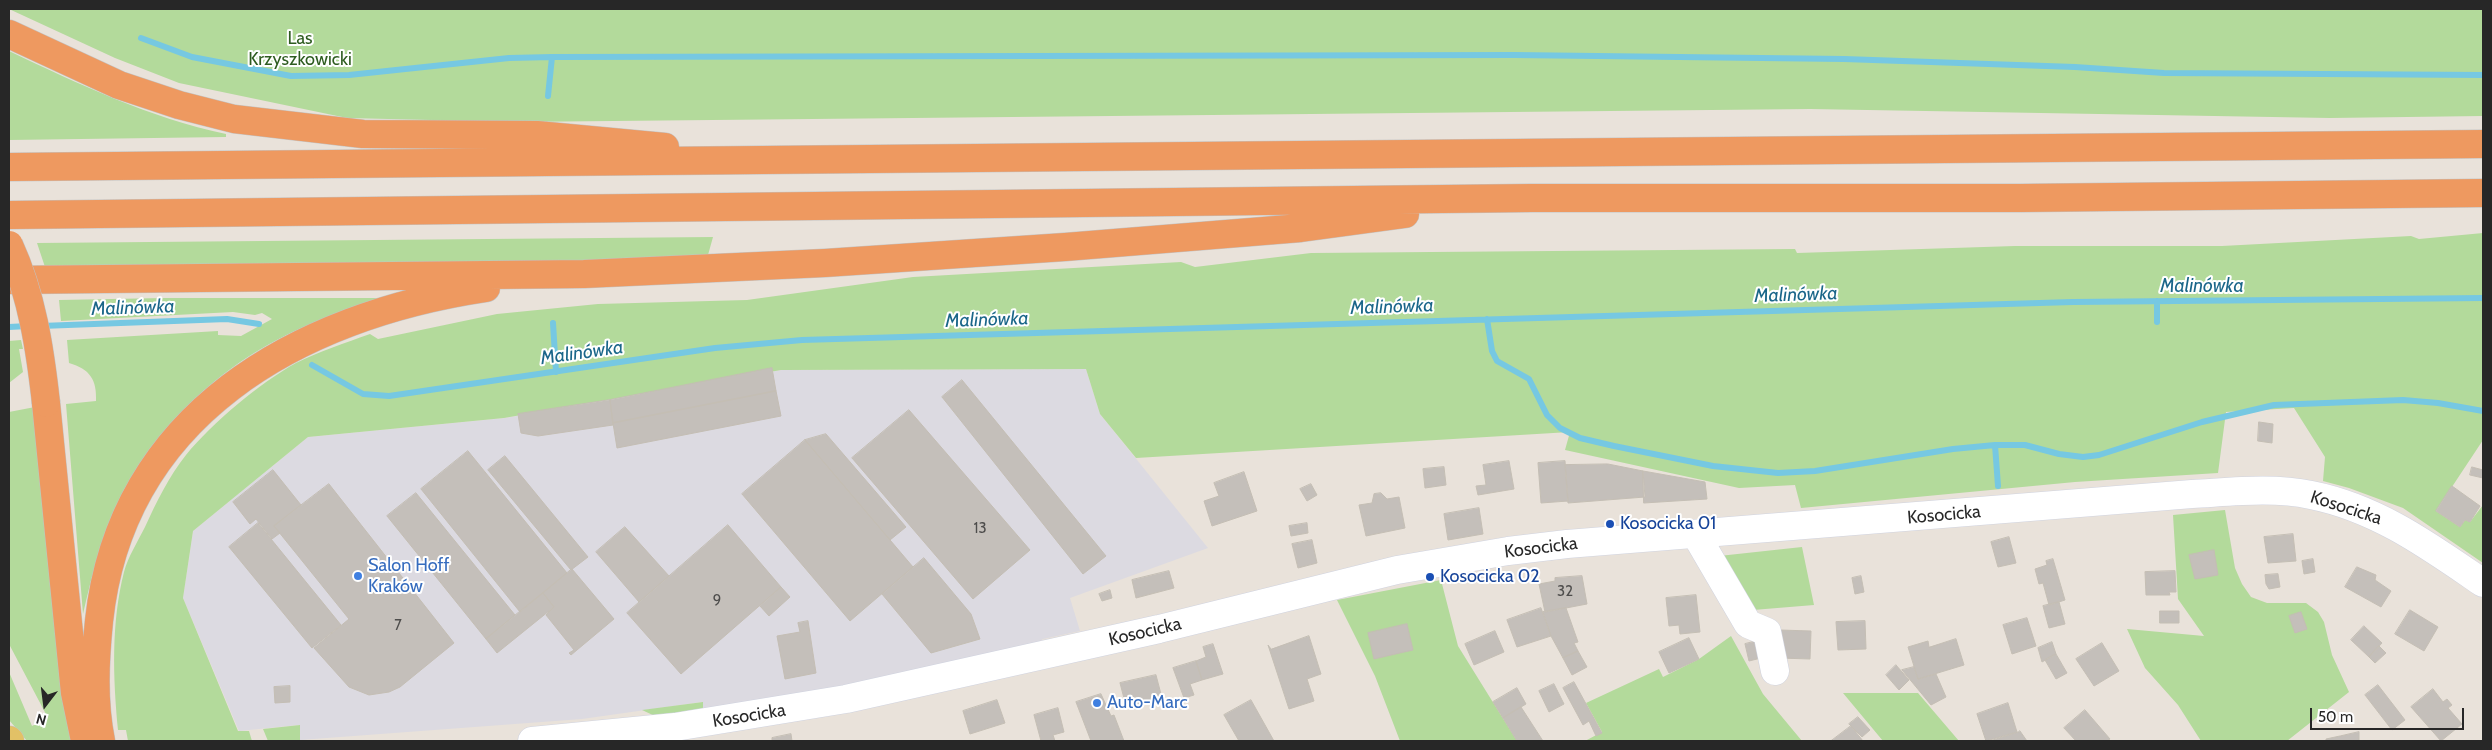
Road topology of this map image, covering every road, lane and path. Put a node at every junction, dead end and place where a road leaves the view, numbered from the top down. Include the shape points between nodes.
1 (9, 34) edge
2 (2483, 144) edge
3 (771, 160) junction
4 (9, 167) edge
5 (2483, 193) edge
6 (1532, 198) junction
7 (9, 215) edge
8 (9, 245) edge
9 (584, 274) junction
10 (9, 280) edge
11 (1696, 535) junction
12 (2483, 583) edge
13 (1775, 672) dead end
14 (85, 741) edge
15 (101, 741) edge
16 (532, 741) edge

1 - 3 highway via 119,85 234,119 363,134 537,135
2 - 3 highway
3 - 4 highway
5 - 6 highway via 2021,198
6 - 7 highway
6 - 9 highway via 1301,228 1065,247 825,263
8 - 14 highway, bridge via 38,334 75,693
9 - 10 highway
9 - 15 highway via 472,290 396,306 348,322 308,339 238,380 179,432 139,492 120,529 110,558 94,664
11 - 12 street, Kosocicka via 2192,494 2292,493 2335,501 2378,518 2419,539
11 - 13 street via 1748,624 1767,632
11 - 16 street, Kosocicka via 1567,544 1447,561 846,699 675,727

